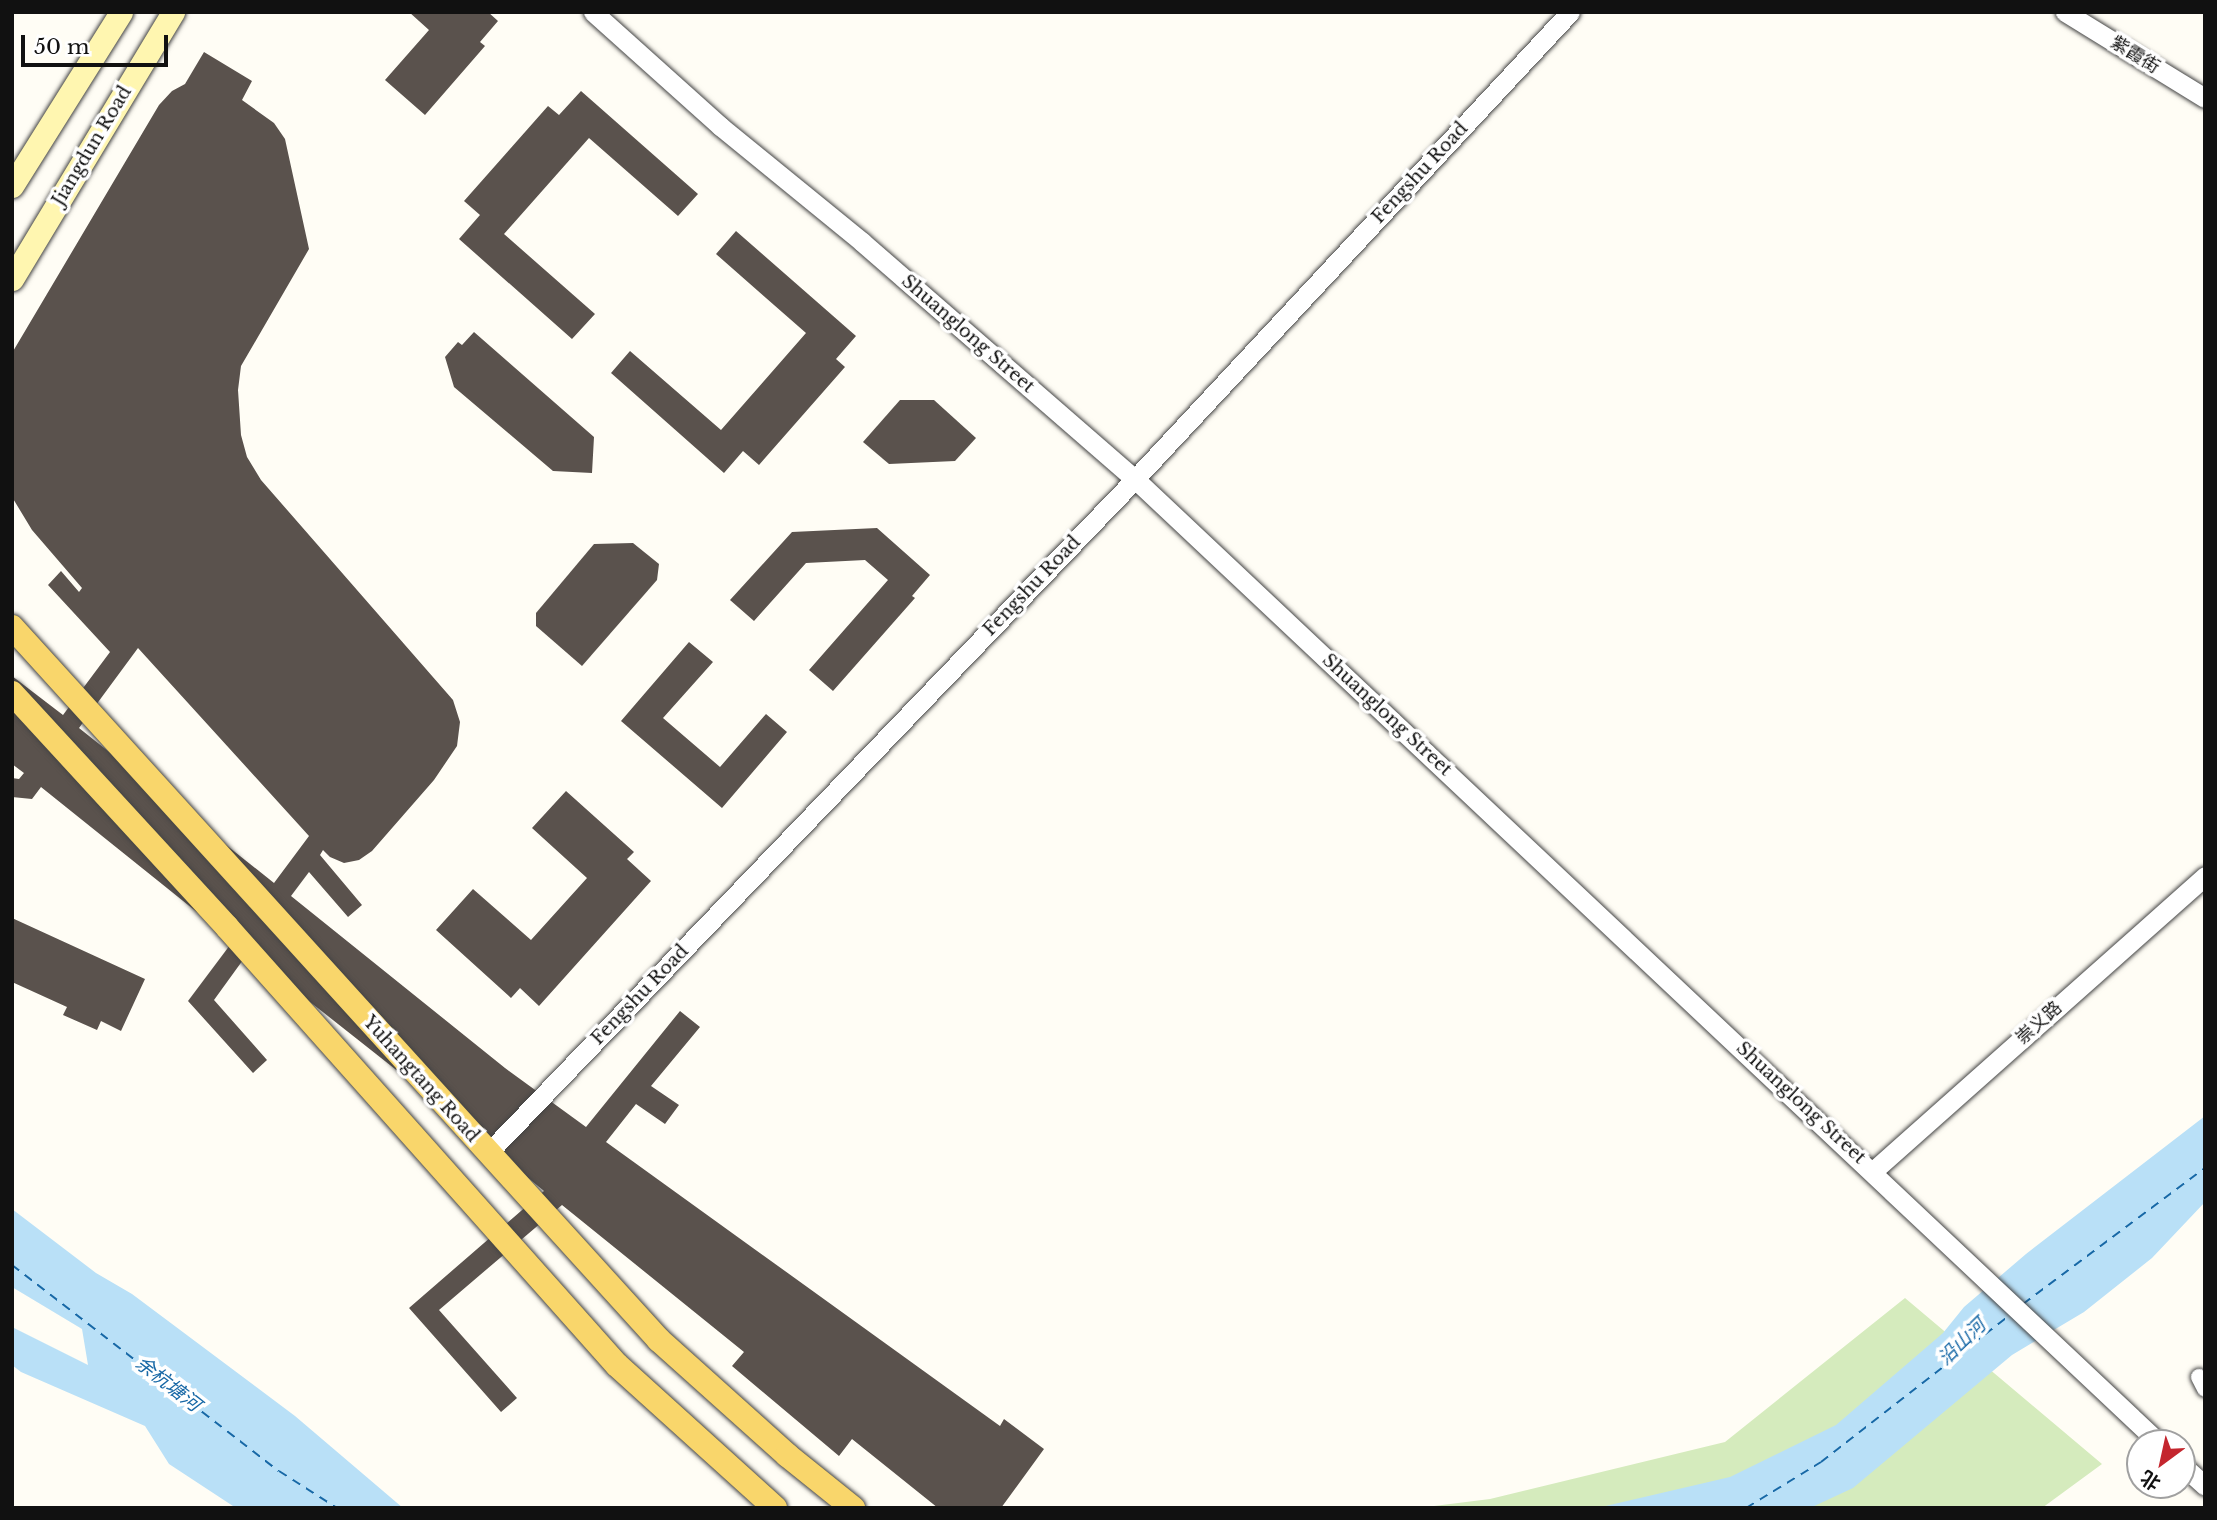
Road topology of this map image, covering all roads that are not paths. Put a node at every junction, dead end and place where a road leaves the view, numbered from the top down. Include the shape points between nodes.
1 (121, 12) edge
2 (173, 12) edge
3 (593, 12) edge
4 (1570, 12) edge
5 (2065, 12) edge
6 (2205, 98) edge
7 (12, 186) edge
8 (12, 279) edge
9 (1135, 479) junction
10 (12, 627) edge
11 (12, 693) edge
12 (2205, 876) edge
13 (488, 1153) junction
14 (1873, 1171) junction
15 (2143, 1429) edge
16 (775, 1508) edge
17 (853, 1508) edge

1 - 7 main road
2 - 8 main road, Jiangdun Road
3 - 9 street, Shuanglong Street
4 - 9 street, Fengshu Road
5 - 6 street, 紫霞街
9 - 13 street, Fengshu Road
9 - 14 street, Shuanglong Street
10 - 13 main road, Yuhangtang Road
11 - 16 main road via 617,1365
12 - 14 street, 崇义路
13 - 17 main road, Yuhangtang Road via 659,1340
14 - 15 street, Shuanglong Street

